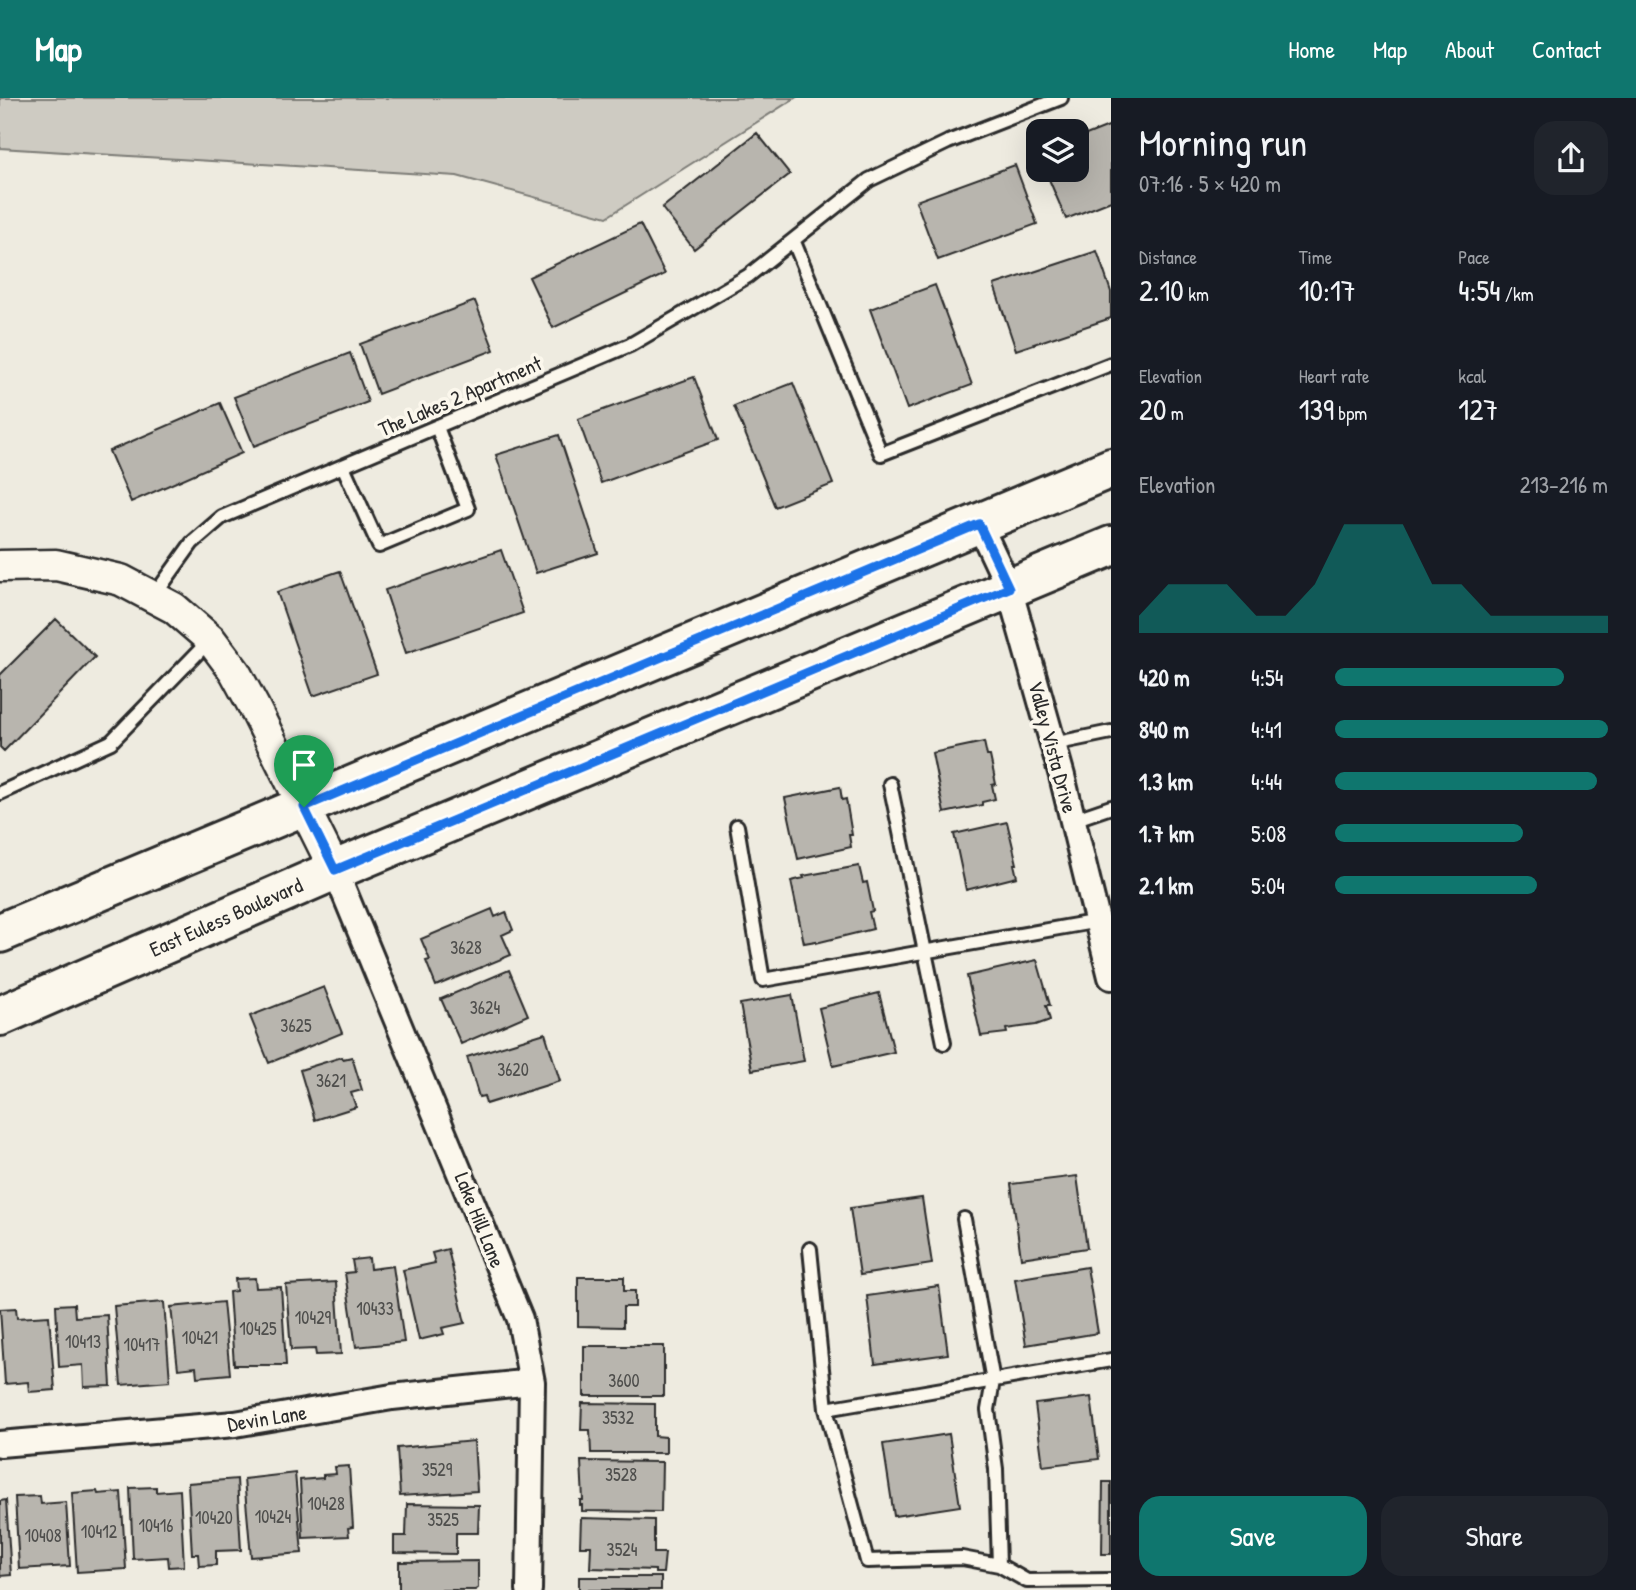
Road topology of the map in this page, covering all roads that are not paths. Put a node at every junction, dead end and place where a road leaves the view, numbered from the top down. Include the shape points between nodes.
1 (1061, 98) edge
2 (794, 242) junction
3 (1111, 363) edge
4 (437, 426) junction
5 (343, 466) junction
6 (1111, 468) edge
7 (979, 524) junction
8 (1111, 545) edge
9 (0, 566) edge
10 (1009, 588) junction
11 (154, 596) junction
12 (211, 640) junction
13 (1111, 732) edge
14 (1053, 744) junction
15 (890, 784) dead end
16 (0, 793) edge
17 (304, 807) junction
18 (1111, 807) edge
19 (1073, 820) junction
20 (737, 826) dead end
21 (335, 870) junction
22 (1099, 921) junction
23 (0, 933) edge
24 (925, 952) junction
25 (1111, 977) edge
26 (0, 1016) edge
27 (944, 1043) dead end
28 (964, 1219) dead end
29 (810, 1249) dead end
30 (1111, 1360) edge
31 (993, 1381) junction
32 (532, 1382) junction
33 (826, 1409) junction
34 (0, 1444) edge
35 (999, 1565) junction
36 (1111, 1580) edge
37 (1081, 1585) edge
38 (529, 1590) edge

1 - 2 lane, The Lakes 2 Apartment via 948,142 869,180
2 - 3 lane via 881,454
2 - 4 lane, The Lakes 2 Apartment via 738,282 630,345
4 - 5 lane, The Lakes 2 Apartment
4 - 5 lane via 468,509 379,546
5 - 11 lane, The Lakes 2 Apartment via 222,517 192,543
6 - 7 main road
7 - 10 street, Valley Vista Drive
7 - 17 main road
8 - 10 main road, East Euless Boulevard
9 - 11 street via 56,565 121,580
10 - 14 street, Valley Vista Drive
10 - 21 main road, East Euless Boulevard
11 - 12 street
12 - 16 lane via 111,742
12 - 17 street via 235,672
13 - 14 lane
14 - 19 street, Valley Vista Drive
15 - 24 lane
17 - 21 street
17 - 23 main road
18 - 19 lane
19 - 22 street, Valley Vista Drive
20 - 24 lane via 763,980
21 - 26 main road, East Euless Boulevard
21 - 32 street, Lake Hill Lane via 520,1319
22 - 24 lane
22 - 25 street, Valley Vista Drive
24 - 27 lane
28 - 31 lane
29 - 33 lane
30 - 31 lane
31 - 33 lane
31 - 35 lane via 988,1410 996,1469
32 - 34 street, Devin Lane via 392,1396 235,1424
32 - 38 street, Lake Hill Lane
33 - 35 lane via 867,1561 962,1558
35 - 37 lane via 1027,1581
36 - 37 lane

